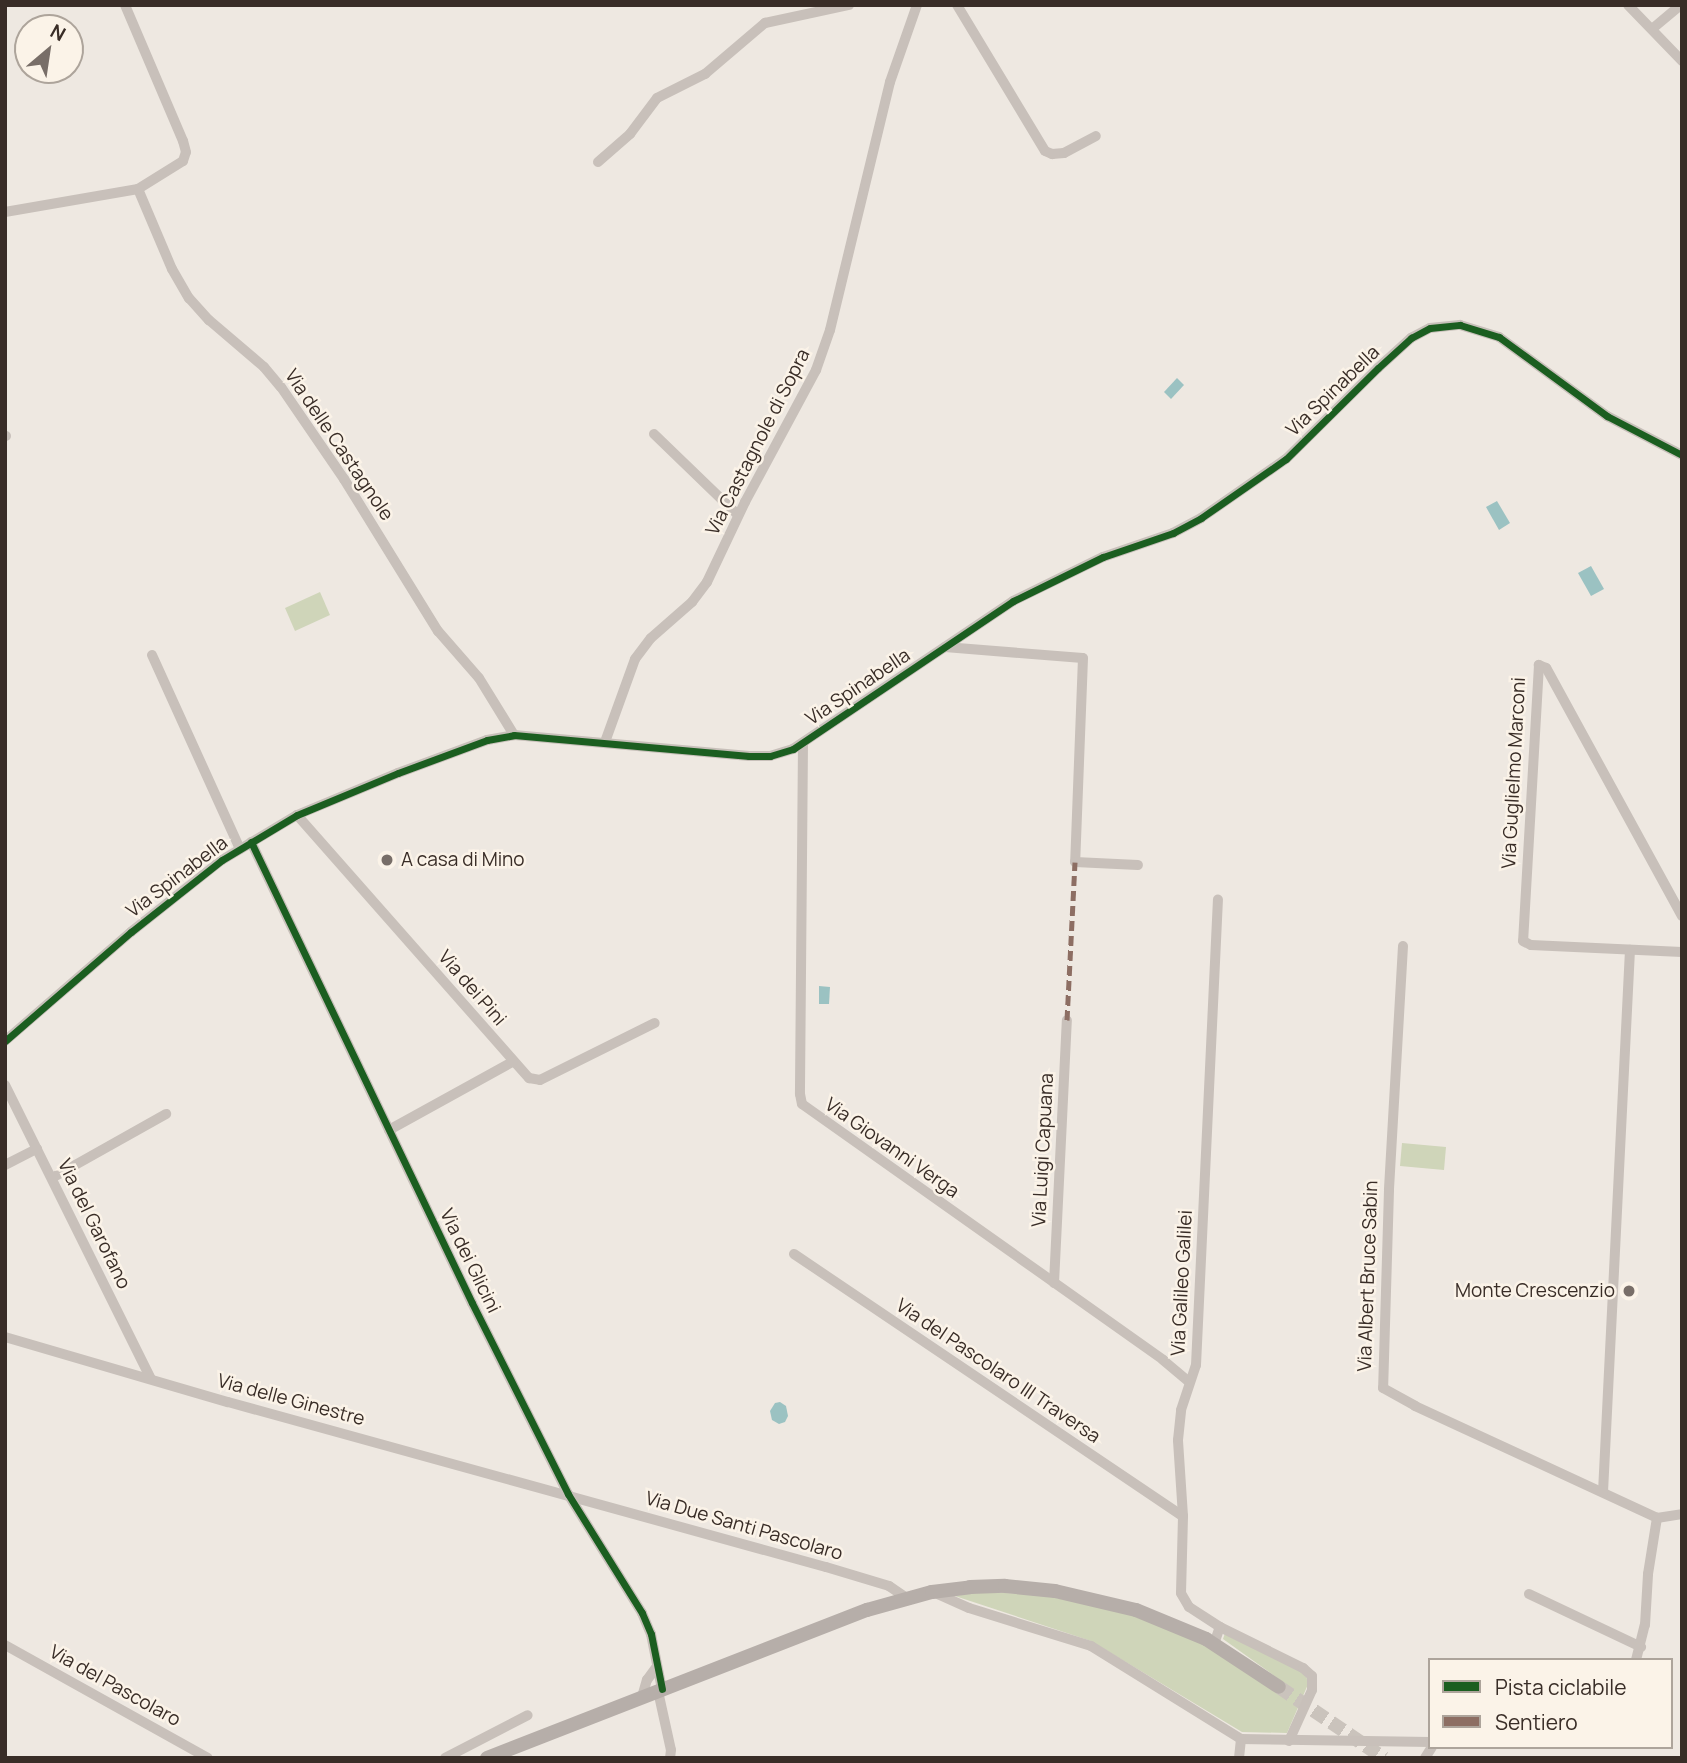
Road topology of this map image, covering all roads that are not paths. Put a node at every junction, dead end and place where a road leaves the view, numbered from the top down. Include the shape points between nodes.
1 (125, 5) edge
2 (849, 5) edge
3 (917, 5) edge
4 (957, 5) edge
5 (1628, 5) edge
6 (1681, 5) edge
7 (1652, 29) junction
8 (1677, 48) edge
9 (1682, 61) edge
10 (1097, 135) dead end
11 (598, 162) dead end
12 (138, 189) junction
13 (5, 212) edge
14 (654, 434) dead end
15 (1682, 455) edge
16 (738, 516) junction
17 (945, 647) junction
18 (152, 655) dead end
19 (514, 735) junction
20 (605, 742) junction
21 (803, 743) junction
22 (297, 815) junction
23 (251, 842) junction
24 (240, 849) junction
25 (1138, 865) dead end
26 (1218, 900) dead end
27 (1682, 916) edge
28 (1403, 946) dead end
29 (1630, 950) junction
30 (1682, 952) edge
31 (1067, 1020) dead end
32 (655, 1023) dead end
33 (5, 1041) edge
34 (512, 1062) junction
35 (5, 1085) edge
36 (166, 1114) dead end
37 (389, 1130) junction
38 (37, 1149) junction
39 (5, 1165) edge
40 (52, 1178) junction
41 (794, 1254) dead end
42 (1054, 1283) junction
43 (5, 1337) edge
44 (151, 1379) junction
45 (1188, 1381) junction
46 (1603, 1492) junction
47 (568, 1494) junction
48 (1682, 1514) edge
49 (1183, 1516) junction
50 (1657, 1518) junction
51 (932, 1592) junction
52 (1530, 1594) dead end
53 (907, 1598) junction
54 (1220, 1627) junction
55 (5, 1644) edge
56 (1214, 1644) junction
57 (1641, 1647) junction
58 (1637, 1658) edge
59 (657, 1666) junction
60 (1279, 1687) tunnel mouth
61 (660, 1690) junction
62 (642, 1697) junction
63 (528, 1715) dead end
64 (1241, 1739) junction
65 (1289, 1741) junction
66 (1428, 1742) edge
67 (208, 1758) edge
68 (445, 1758) edge
69 (487, 1758) edge
70 (670, 1758) edge
71 (1239, 1758) edge

1 - 12 street via 186,152 177,168
2 - 11 street via 765,23 705,74 657,98 630,134
3 - 16 street, Via Castagnole di Sopra via 890,82 826,344
4 - 10 street via 1045,150 1064,153
5 - 7 street
6 - 7 street
7 - 8 street
8 - 9 street
12 - 13 street
12 - 19 street, Via delle Castagnole via 189,298 281,387 438,631 479,678
14 - 16 street
15 - 17 street, Via Spinabella via 1607,416 1499,337 1469,326 1436,326 1411,338 1286,459 1201,518 1032,591
16 - 20 street, Via Castagnole di Sopra via 701,592 654,634 635,659
17 - 21 street, Via Spinabella
17 - 25 street via 1083,658 1075,862
18 - 24 street
19 - 20 street, Via Spinabella
19 - 22 street, Via Spinabella via 461,750
20 - 21 street, Via Spinabella via 758,756 781,753
21 - 42 street, Via Giovanni Verga via 802,1104
22 - 23 street, Via Spinabella
22 - 34 street, Via dei Pini
23 - 24 street, Via Spinabella
23 - 37 street, Via dei Glicini
24 - 33 street, Via Spinabella via 131,932
26 - 45 street, Via Galileo Galilei via 1196,1365
27 - 29 street, Via Guglielmo Marconi via 1546,668 1539,665 1522,939 1531,945
28 - 46 street, Via Albert Bruce Sabin via 1383,1388
29 - 30 street, Via Guglielmo Marconi
29 - 46 street
31 - 42 street, Via Luigi Capuana
32 - 34 street, Via dei Pini via 540,1080 528,1078
34 - 37 street
35 - 38 street, Via del Garofano
36 - 40 street
37 - 47 street, Via dei Glicini
38 - 39 street
38 - 40 street, Via del Garofano
40 - 44 street, Via del Garofano
41 - 49 street, Via del Pascolaro III Traversa
42 - 45 street, Via Giovanni Verga
43 - 44 street, Via delle Ginestre
44 - 47 street, Via delle Ginestre
45 - 49 street, Via Galileo Galilei via 1178,1435
46 - 50 street, Via Albert Bruce Sabin
47 - 53 street, Via Due Santi Pascolaro via 889,1586
47 - 59 street, Via dei Glicini via 642,1613
48 - 50 street
49 - 54 street, Via Galileo Galilei via 1183,1599
50 - 57 street
51 - 53 main road
51 - 56 main road via 994,1586 1073,1594 1152,1615
51 - 64 street via 999,1618 1083,1642
52 - 57 street
53 - 61 main road
54 - 56 street
54 - 65 street via 1312,1676 1312,1690
55 - 67 street, Via del Pascolaro
56 - 60 main road
57 - 58 street
59 - 61 street, Via dei Glicini
59 - 62 street
61 - 62 main road
61 - 70 street, Via dei Glicini
62 - 69 main road
63 - 68 street
64 - 65 street
64 - 71 street
65 - 66 street

